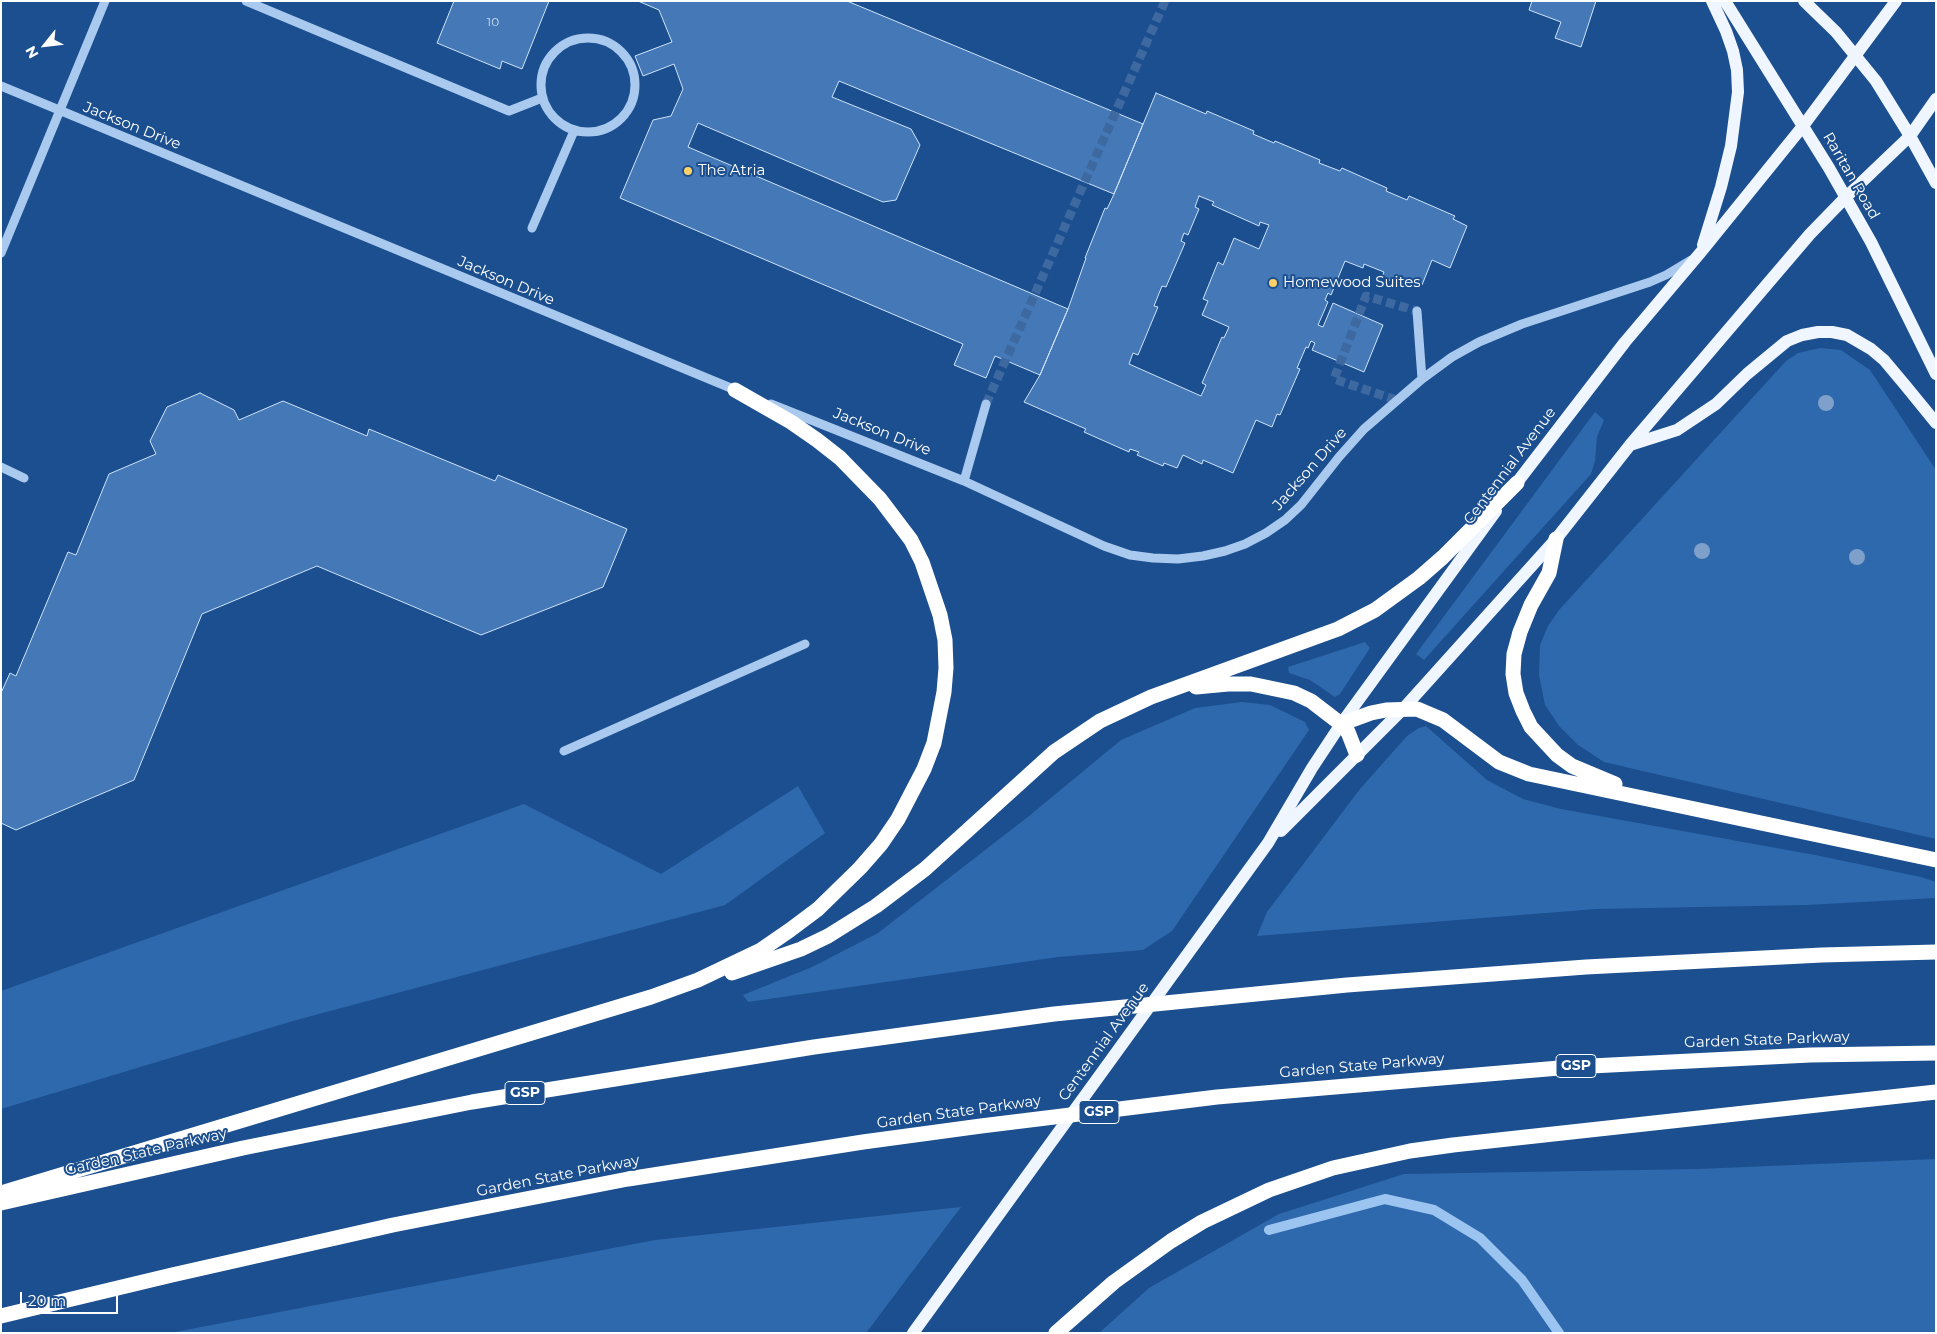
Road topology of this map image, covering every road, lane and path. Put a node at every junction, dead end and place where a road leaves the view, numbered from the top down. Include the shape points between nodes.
1 (105, 1) edge
2 (246, 1) edge
3 (1712, 1) edge
4 (1724, 1) edge
5 (1804, 1) edge
6 (1896, 1) edge
7 (1856, 55) junction
8 (1, 86) edge
9 (542, 98) junction
10 (1936, 99) edge
11 (60, 111) junction
12 (1803, 126) junction
13 (574, 131) junction
14 (1910, 136) junction
15 (1936, 183) edge
16 (1845, 198) junction
17 (532, 228) dead end
18 (1701, 252) junction
19 (1, 253) edge
20 (1417, 311) dead end
21 (1936, 374) edge
22 (1422, 378) junction
23 (734, 390) junction
24 (986, 404) tunnel mouth
25 (1936, 423) edge
26 (1630, 446) junction
27 (1, 467) edge
28 (24, 478) dead end
29 (964, 481) junction
30 (1517, 483) junction
31 (1556, 539) junction
32 (805, 644) dead end
33 (1150, 697) junction
34 (1402, 709) junction
35 (1341, 724) junction
36 (564, 751) dead end
37 (1356, 755) junction
38 (1683, 807) junction
39 (1268, 844) junction
40 (1936, 860) edge
41 (1936, 952) edge
42 (651, 997) junction
43 (1936, 1053) edge
44 (1936, 1092) edge
45 (1, 1192) edge
46 (1, 1203) edge
47 (1, 1316) edge
48 (913, 1333) edge
49 (1056, 1333) edge

1 - 11 street
2 - 9 street via 509,111
3 - 18 main road via 1733,51 1738,92 1729,154
4 - 12 main road, Raritan Road
5 - 7 main road
6 - 7 main road, Centennial Avenue
7 - 12 main road, Centennial Avenue
7 - 14 main road
8 - 11 street, Jackson Drive
9 - 13 street via 560,124
9 - 13 street via 540,82 544,66 552,53 565,43 580,38 596,38 623,53 632,66 635,81 634,96 628,110 605,130 590,133
10 - 14 main road, Centennial Avenue
11 - 19 street
11 - 23 street, Jackson Drive
12 - 16 main road, Raritan Road
12 - 18 main road, Centennial Avenue
13 - 17 street
14 - 15 main road
14 - 16 main road, Centennial Avenue
16 - 21 main road, Raritan Road via 1887,272
16 - 26 main road, Centennial Avenue via 1810,234
18 - 22 street, Jackson Drive via 1650,282 1492,336 1452,357
18 - 30 main road, Centennial Avenue via 1625,342
20 - 22 street
22 - 29 street, Jackson Drive via 1364,429 1285,520 1266,533 1225,552 1178,559 1130,554 1104,546
23 - 29 street, Jackson Drive
23 - 42 highway via 791,422 825,446 862,479 911,540 940,615 945,640 944,692 934,742 924,769 898,819 860,868 818,909 761,950
24 - 29 street
25 - 26 main road via 1872,349 1847,335 1818,332 1787,341 1716,404 1677,430
26 - 31 main road, Centennial Avenue
27 - 28 street
30 - 33 highway via 1443,557 1375,610 1338,629
30 - 35 main road, Centennial Avenue
31 - 34 main road, Centennial Avenue
31 - 38 highway via 1549,573 1531,605 1514,654 1513,674 1523,712 1543,742 1572,766 1610,783
32 - 36 street
33 - 35 highway via 1205,686 1251,684 1312,701
33 - 42 highway via 1100,721 1054,752 925,869 851,922 773,960
34 - 35 highway via 1371,713
34 - 37 main road, Centennial Avenue
34 - 38 highway via 1430,713 1486,754 1514,769
35 - 37 highway via 1348,732
35 - 39 main road, Centennial Avenue
37 - 39 main road, Centennial Avenue
38 - 40 highway
39 - 48 main road, Centennial Avenue
41 - 46 highway, Garden State Parkway / GSP via 1703,960 1476,975 1267,992 1026,1018 805,1048 472,1102 243,1148
42 - 45 highway
43 - 47 highway, Garden State Parkway / GSP via 1800,1055 1562,1067 1227,1096 981,1126 628,1179 393,1225
44 - 49 highway via 1410,1151 1333,1168 1269,1190 1194,1227 1114,1282

